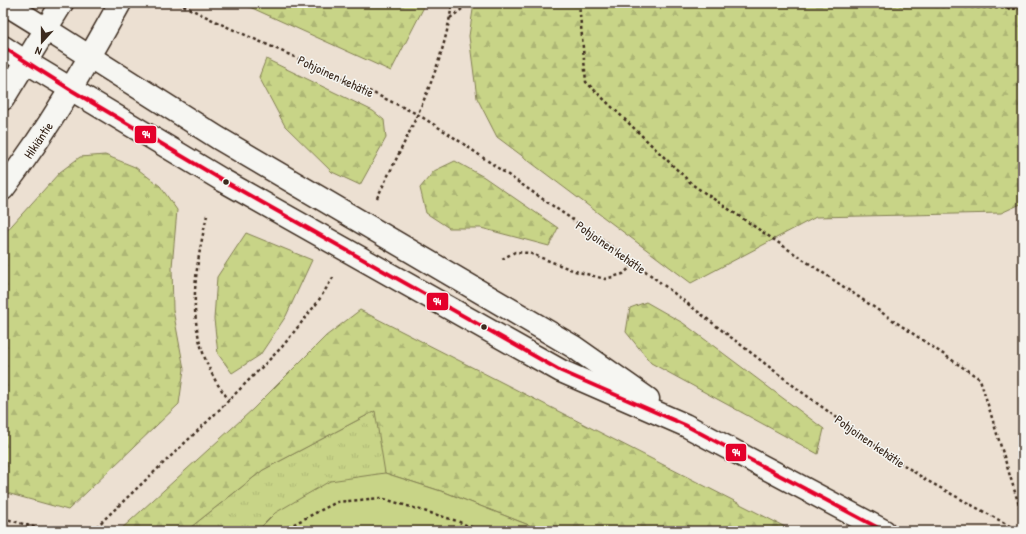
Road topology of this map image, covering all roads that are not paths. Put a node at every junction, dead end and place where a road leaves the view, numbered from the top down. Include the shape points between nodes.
1 (4, 3) edge
2 (62, 3) edge
3 (120, 3) edge
4 (46, 29) junction
5 (3, 47) edge
6 (90, 57) junction
7 (26, 62) junction
8 (71, 90) junction
9 (3, 99) edge
10 (3, 189) edge
11 (685, 425) junction
12 (884, 531) edge

1 - 4 main road
2 - 4 main road
3 - 6 main road, Hikiäntie
4 - 6 main road
4 - 7 main road
5 - 7 main road
6 - 8 main road, Hikiäntie
6 - 11 main road via 218,138 574,346
7 - 8 main road
7 - 9 main road
8 - 10 main road, Hikiäntie
8 - 11 main road via 224,181 561,371
11 - 12 main road

